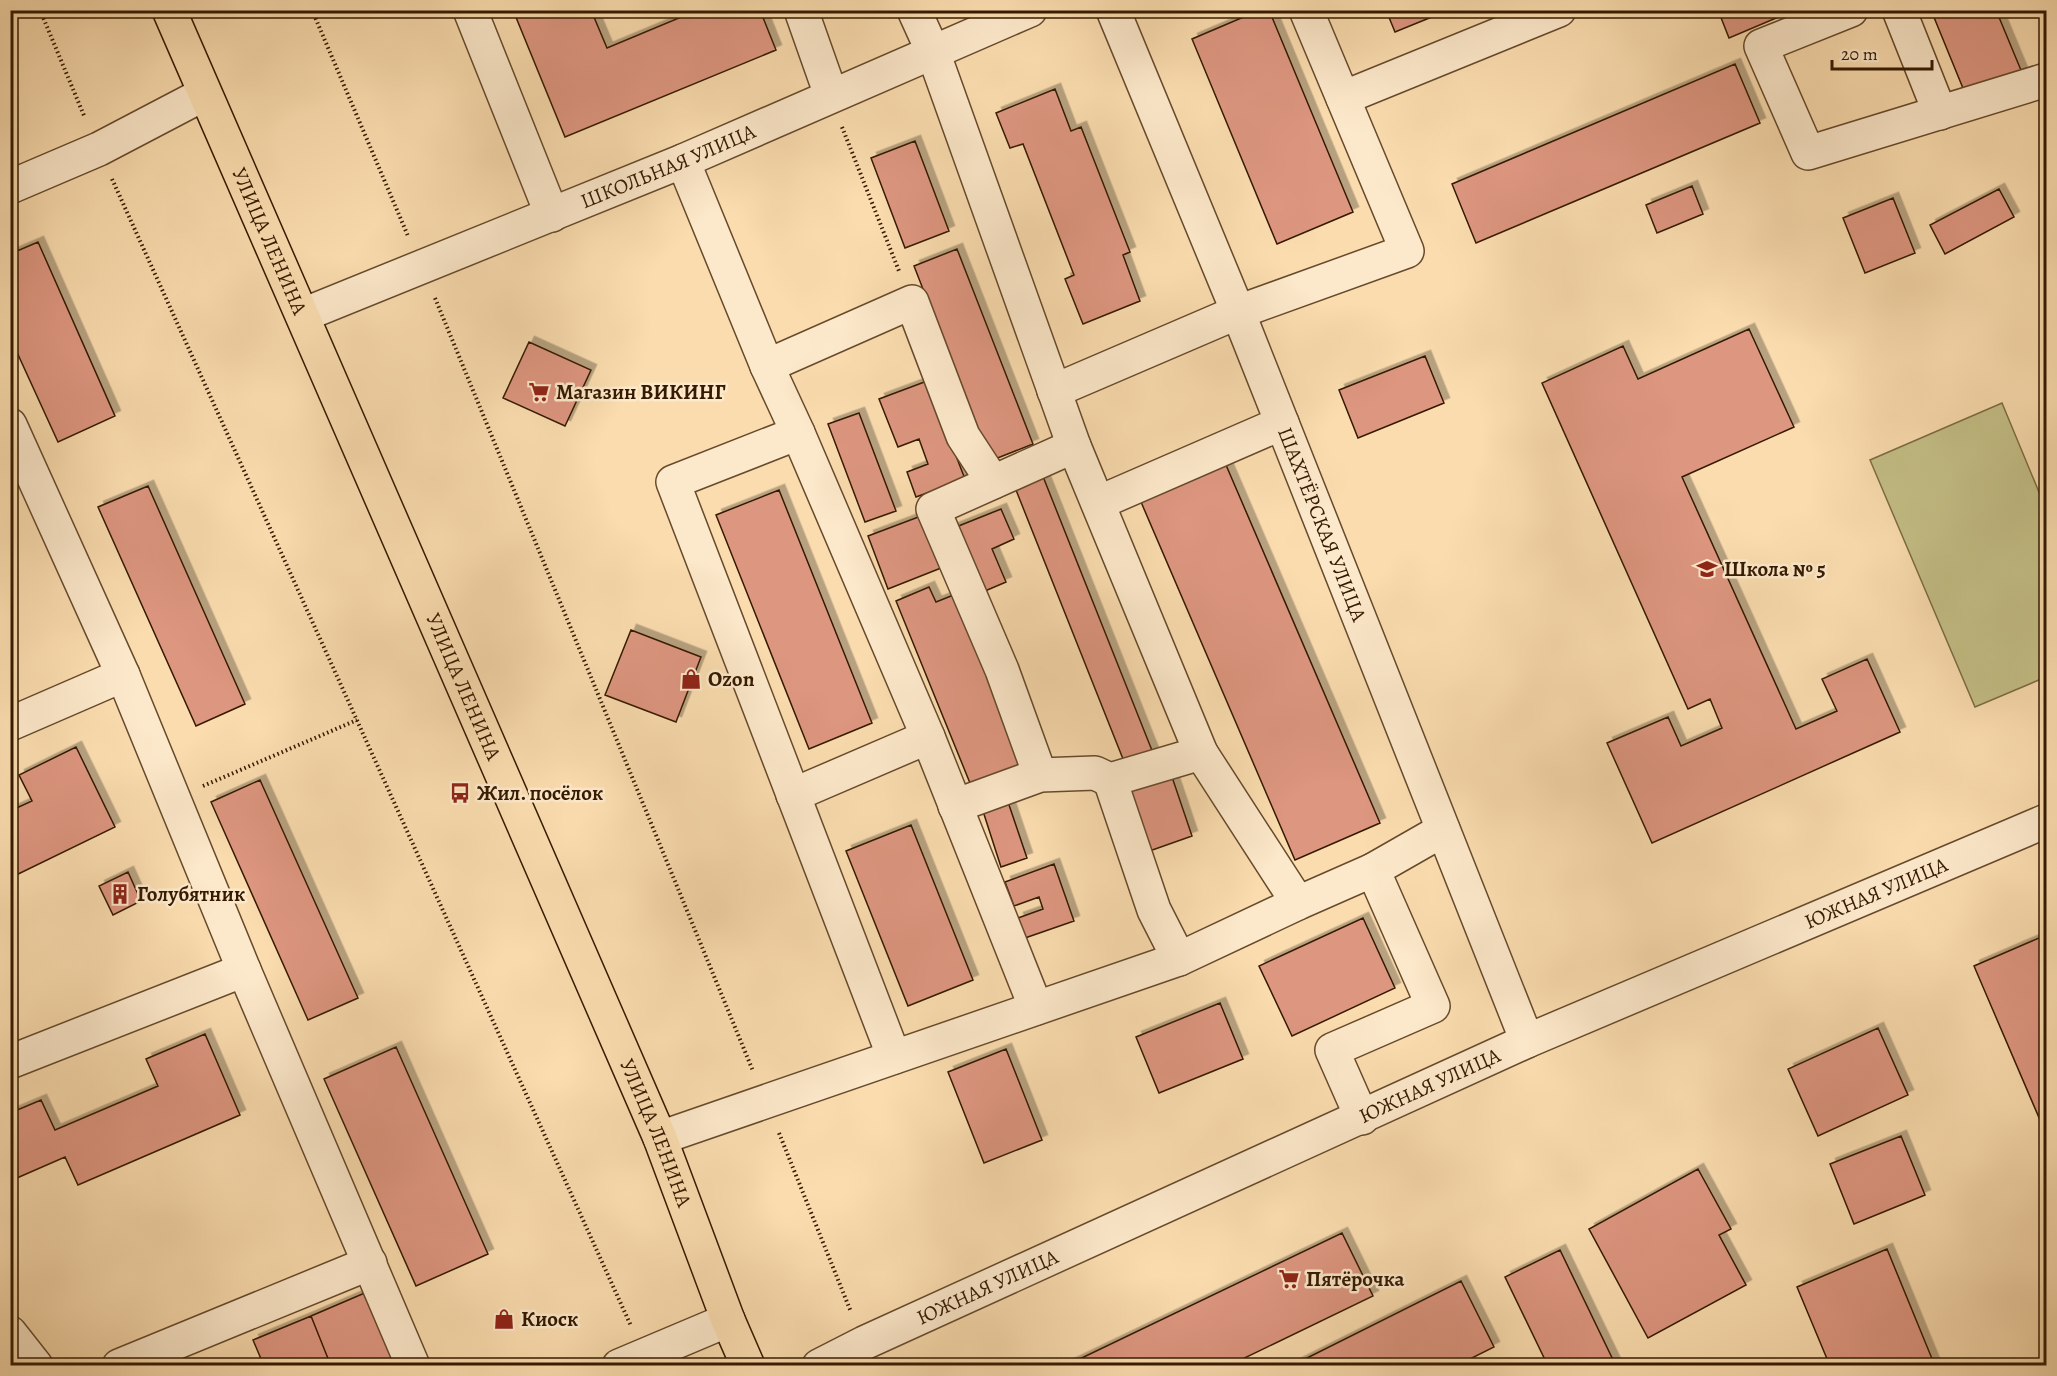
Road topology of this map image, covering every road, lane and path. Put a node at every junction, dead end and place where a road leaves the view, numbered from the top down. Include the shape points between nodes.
1 (40, 10) edge
2 (169, 10) edge
3 (312, 10) edge
4 (470, 10) edge
5 (801, 10) edge
6 (914, 10) edge
7 (1030, 10) edge
8 (1113, 10) edge
9 (1306, 10) edge
10 (1559, 10) edge
11 (1851, 10) edge
12 (1899, 10) edge
13 (933, 52) junction
14 (2046, 80) edge
15 (204, 94) junction
16 (831, 95) junction
17 (1343, 98) junction
18 (1940, 112) junction
19 (99, 149) junction
20 (683, 161) junction
21 (10, 187) edge
22 (552, 214) junction
23 (422, 267) junction
24 (912, 302) junction
25 (1238, 312) junction
26 (303, 315) junction
27 (767, 366) junction
28 (1054, 391) junction
29 (1282, 423) junction
30 (10, 425) edge
31 (798, 433) junction
32 (1074, 446) junction
33 (993, 482) junction
34 (1098, 503) junction
35 (123, 675) junction
36 (357, 720) junction
37 (10, 724) edge
38 (928, 737) junction
39 (1201, 753) junction
40 (1040, 775) junction
41 (1110, 780) junction
42 (793, 795) junction
43 (174, 798) junction
44 (954, 806) junction
45 (2046, 821) edge
46 (1443, 830) junction
47 (1373, 870) junction
48 (1298, 903) junction
49 (1179, 959) junction
50 (244, 970) junction
51 (1036, 1008) junction
52 (1527, 1041) junction
53 (894, 1057) junction
54 (10, 1062) edge
55 (766, 1101) junction
56 (1362, 1118) junction
57 (660, 1138) junction
58 (370, 1263) junction
59 (728, 1320) junction
60 (10, 1333) edge
61 (864, 1343) junction
62 (631, 1360) edge
63 (36, 1365) edge
64 (119, 1365) edge
65 (413, 1365) edge
66 (748, 1365) edge
67 (819, 1365) edge

1 - 19 path
2 - 15 main road, УЛИЦА ЛЕНИНА
3 - 23 path
4 - 22 street
5 - 16 street
6 - 13 street
7 - 13 street, ШКОЛЬНАЯ УЛИЦА
8 - 25 street, ШАХТЁРСКАЯ УЛИЦА
9 - 17 street
10 - 17 street
11 - 18 street via 1761,46 1808,153
12 - 18 street
13 - 16 street, ШКОЛЬНАЯ УЛИЦА
13 - 28 street
14 - 18 street
15 - 19 street
15 - 26 main road, УЛИЦА ЛЕНИНА
16 - 20 street, ШКОЛЬНАЯ УЛИЦА
16 - 24 path
17 - 25 street via 1407,251
19 - 21 street
19 - 36 path
20 - 22 street, ШКОЛЬНАЯ УЛИЦА
20 - 27 street
22 - 23 street, ШКОЛЬНАЯ УЛИЦА
23 - 26 street, ШКОЛЬНАЯ УЛИЦА
23 - 55 path
24 - 27 street
24 - 33 street via 963,436
25 - 28 street
25 - 29 street, ШАХТЁРСКАЯ УЛИЦА
26 - 57 main road, УЛИЦА ЛЕНИНА
27 - 31 street
28 - 32 street
29 - 34 street
29 - 46 street, ШАХТЁРСКАЯ УЛИЦА
30 - 35 street
31 - 38 street
31 - 42 street via 673,482
32 - 33 street
32 - 34 street
33 - 40 street via 933,509 1002,670
34 - 39 street
35 - 37 street
35 - 43 street
36 - 43 path
36 - 62 path
38 - 42 street
38 - 44 street
39 - 41 street
39 - 48 street
40 - 41 street via 1095,773
40 - 44 street
41 - 49 street via 1154,910
42 - 53 street
43 - 50 street
44 - 51 street
45 - 52 street, ЮЖНАЯ УЛИЦА
46 - 47 street
46 - 52 street, ШАХТЁРСКАЯ УЛИЦА
47 - 48 street
47 - 56 street via 1432,1006 1332,1050
48 - 49 street
49 - 51 street
50 - 54 street
50 - 58 street
51 - 53 street
52 - 56 street, ЮЖНАЯ УЛИЦА
53 - 55 street
55 - 57 street
55 - 61 path
56 - 61 street, ЮЖНАЯ УЛИЦА
57 - 59 main road, УЛИЦА ЛЕНИНА
58 - 64 street
58 - 65 street
59 - 62 street
59 - 66 main road, УЛИЦА ЛЕНИНА
60 - 63 street
61 - 67 street, ЮЖНАЯ УЛИЦА

